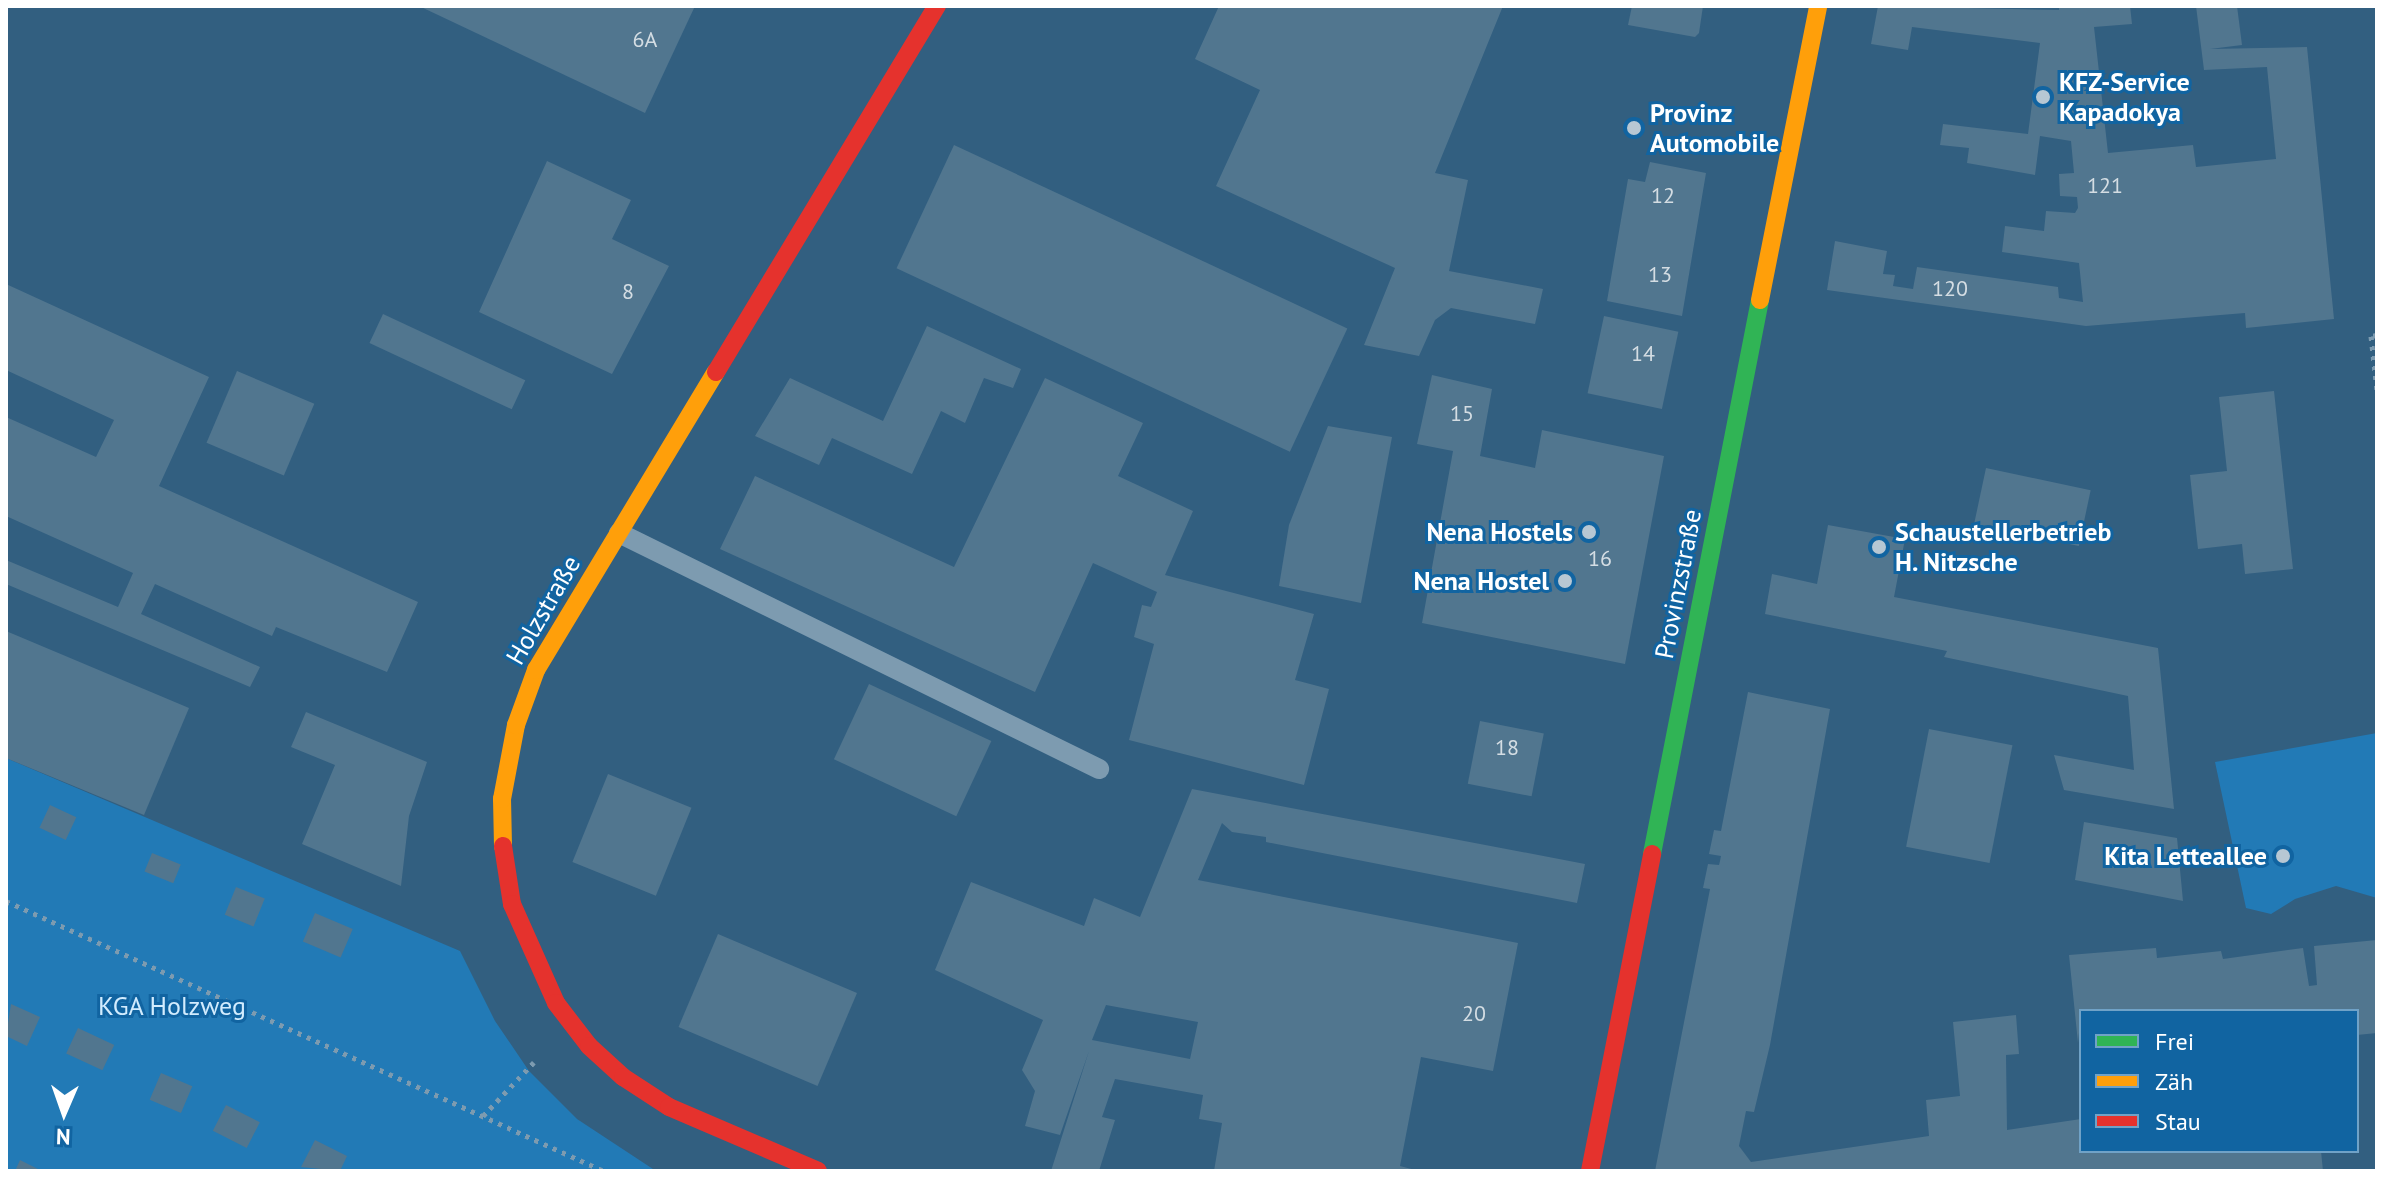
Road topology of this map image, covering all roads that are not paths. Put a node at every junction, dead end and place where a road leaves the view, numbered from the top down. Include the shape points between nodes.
1 (937, 6) edge
2 (1818, 6) edge
3 (619, 533) junction
4 (1099, 769) dead end
5 (818, 1171) edge
6 (1590, 1171) edge

1 - 3 street, Holzstraße
2 - 6 street, Provinzstraße
3 - 4 lane
3 - 5 street, Holzstraße via 523,701 502,799 503,857 512,904 556,1003 589,1046 623,1077 669,1107

